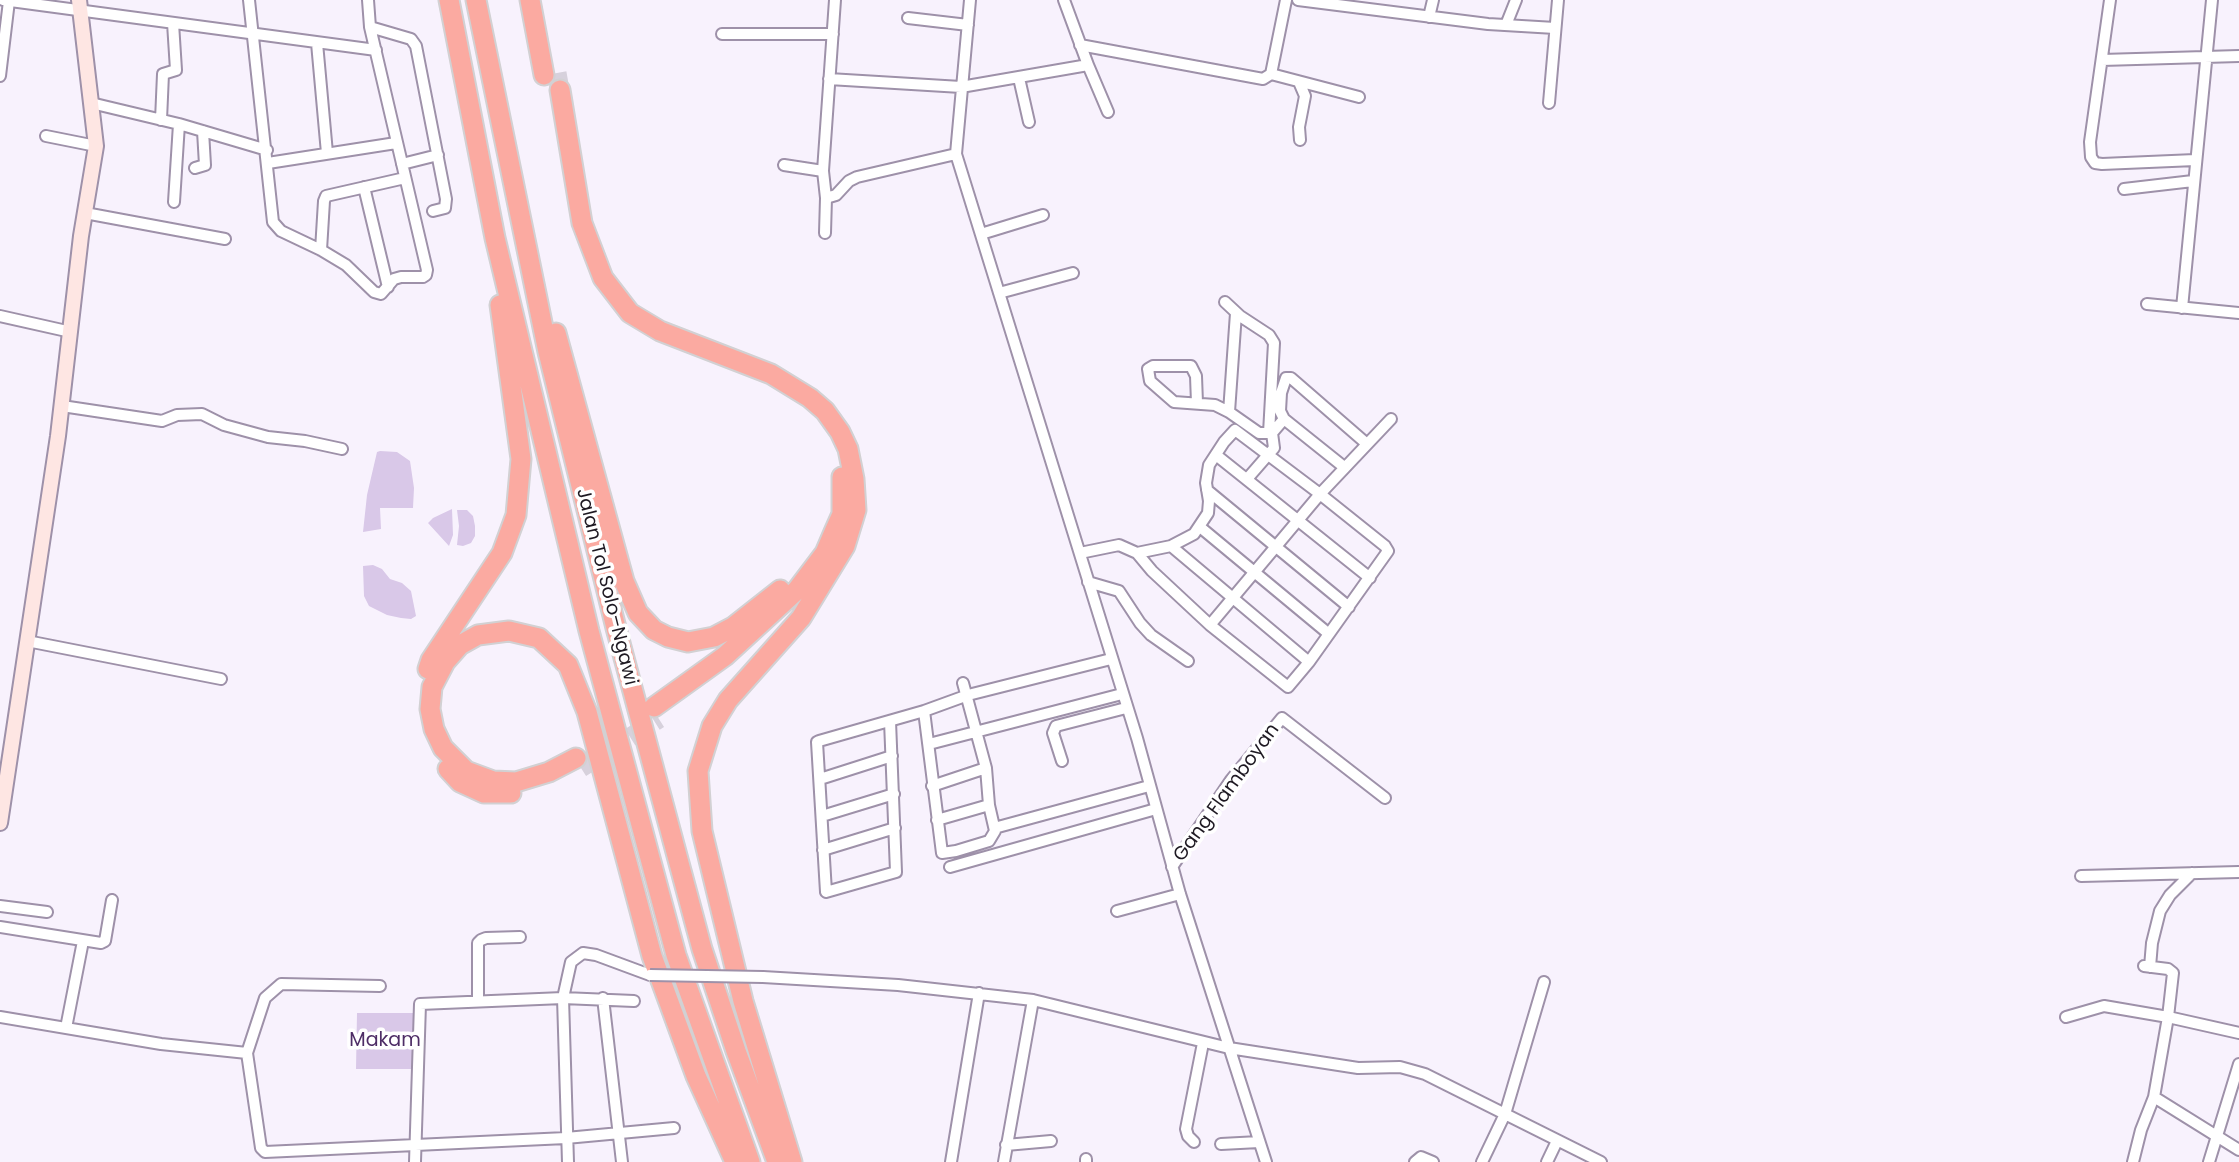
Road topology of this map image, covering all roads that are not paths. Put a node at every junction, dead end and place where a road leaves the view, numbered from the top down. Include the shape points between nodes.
1 (249, 0) edge
2 (369, 0) edge
3 (449, 0) edge
4 (476, 0) edge
5 (530, 0) edge
6 (542, 0) edge
7 (835, 0) edge
8 (970, 0) edge
9 (1064, 0) edge
10 (1286, 0) edge
11 (1298, 0) edge
12 (1433, 0) edge
13 (1516, 0) edge
14 (1558, 0) edge
15 (2110, 0) edge
16 (2212, 0) edge
17 (6, 1) edge
18 (80, 4) edge
19 (1429, 17) junction
20 (908, 18) dead end
21 (173, 23) junction
22 (968, 24) junction
23 (1506, 25) junction
24 (370, 27) junction
25 (1555, 28) junction
26 (254, 34) junction
27 (722, 34) dead end
28 (833, 34) junction
29 (317, 43) junction
30 (1080, 44) junction
31 (376, 50) junction
32 (2205, 56) junction
33 (2239, 56) edge
34 (2102, 60) junction
35 (1088, 65) junction
36 (1271, 75) junction
37 (0, 76) edge
38 (1019, 78) junction
39 (829, 79) junction
40 (1299, 82) junction
41 (552, 83) junction
42 (961, 87) junction
43 (1359, 97) dead end
44 (91, 103) junction
45 (1549, 103) dead end
46 (1108, 112) dead end
47 (161, 120) junction
48 (1028, 122) dead end
49 (178, 124) junction
50 (203, 131) junction
51 (46, 136) dead end
52 (1300, 141) dead end
53 (396, 143) junction
54 (96, 146) junction
55 (267, 150) junction
56 (327, 153) junction
57 (956, 154) junction
58 (438, 155) junction
59 (2195, 160) junction
60 (268, 163) junction
61 (402, 164) junction
62 (784, 165) dead end
63 (195, 168) dead end
64 (823, 171) junction
65 (405, 178) junction
66 (2193, 181) junction
67 (364, 187) junction
68 (2124, 189) dead end
69 (826, 198) junction
70 (174, 202) dead end
71 (433, 211) dead end
72 (85, 213) junction
73 (1043, 215) dead end
74 (520, 219) junction
75 (825, 233) dead end
76 (981, 234) junction
77 (495, 238) junction
78 (225, 239) dead end
79 (321, 250) junction
80 (1073, 273) dead end
81 (388, 287) junction
82 (999, 293) junction
83 (1225, 302) dead end
84 (2147, 304) dead end
85 (2182, 308) junction
86 (1237, 313) junction
87 (2239, 313) edge
88 (0, 316) edge
89 (71, 332) junction
90 (1197, 403) junction
91 (62, 406) junction
92 (1229, 412) junction
93 (1391, 418) dead end
94 (1284, 419) junction
95 (1270, 433) junction
96 (1367, 444) junction
97 (342, 449) dead end
98 (1268, 453) junction
99 (1216, 455) junction
100 (1344, 467) junction
101 (1247, 479) junction
102 (1207, 490) junction
103 (1320, 494) junction
104 (1299, 520) junction
105 (1200, 527) junction
106 (1168, 547) junction
107 (1276, 548) junction
108 (1080, 553) junction
109 (1137, 553) junction
110 (816, 563) junction
111 (1152, 571) junction
112 (1255, 574) junction
113 (1370, 578) junction
114 (1088, 582) junction
115 (821, 584) junction
116 (1233, 600) junction
117 (1349, 607) junction
118 (1210, 625) junction
119 (1329, 634) junction
120 (27, 640) junction
121 (1111, 659) junction
122 (1188, 661) dead end
123 (1309, 662) junction
124 (221, 679) dead end
125 (963, 683) dead end
126 (1122, 694) junction
127 (968, 695) junction
128 (1126, 708) junction
129 (924, 711) junction
130 (890, 721) junction
131 (977, 732) junction
132 (929, 744) junction
133 (892, 756) junction
134 (1062, 761) dead end
135 (986, 768) junction
136 (820, 779) junction
137 (932, 786) junction
138 (1149, 786) junction
139 (894, 794) junction
140 (1385, 798) dead end
141 (989, 805) junction
142 (1156, 809) junction
143 (822, 816) junction
144 (937, 820) junction
145 (0, 824) edge
146 (998, 827) dead end
147 (895, 828) junction
148 (823, 850) junction
149 (950, 867) dead end
150 (1172, 867) junction
151 (2239, 872) edge
152 (2192, 873) junction
153 (2081, 876) dead end
154 (1181, 894) junction
155 (112, 900) dead end
156 (0, 906) edge
157 (1117, 911) dead end
158 (47, 912) dead end
159 (0, 927) edge
160 (520, 937) dead end
161 (83, 941) junction
162 (1544, 982) dead end
163 (380, 986) dead end
164 (979, 993) junction
165 (563, 998) junction
166 (603, 998) junction
167 (1033, 1000) junction
168 (478, 1001) junction
169 (635, 1001) dead end
170 (0, 1017) edge
171 (2066, 1017) dead end
172 (2168, 1017) junction
173 (65, 1028) junction
174 (2239, 1033) edge
175 (1203, 1043) junction
176 (1229, 1048) junction
177 (247, 1053) junction
178 (2238, 1069) edge
179 (2154, 1097) junction
180 (1505, 1114) junction
181 (674, 1128) dead end
182 (620, 1133) junction
183 (2218, 1137) junction
184 (566, 1138) junction
185 (1051, 1141) dead end
186 (1557, 1141) junction
187 (1194, 1142) dead end
188 (1259, 1142) junction
189 (416, 1144) junction
190 (1221, 1144) dead end
191 (1006, 1145) junction
192 (2239, 1150) edge
193 (263, 1157) edge
194 (415, 1162) edge
195 (568, 1162) edge
196 (622, 1162) edge
197 (735, 1162) edge
198 (750, 1162) edge
199 (778, 1162) edge
200 (792, 1162) edge
201 (951, 1162) edge
202 (1004, 1162) edge
203 (1266, 1162) edge
204 (1415, 1162) edge
205 (1433, 1162) edge
206 (1482, 1162) edge
207 (1547, 1162) edge
208 (1601, 1162) edge
209 (2133, 1162) edge
210 (2209, 1162) edge

1 - 26 street
2 - 24 street
3 - 77 highway, Jalan Tol Solo–Ngawi
4 - 74 highway, Jalan Tol Solo–Ngawi
5 - 41 highway
6 - 41 highway
7 - 28 street
8 - 22 street
9 - 30 street
10 - 36 street
11 - 19 street
12 - 19 street
13 - 23 street
14 - 25 street
15 - 34 street
16 - 32 street
17 - 18 street
17 - 37 street
18 - 21 street
18 - 44 main road
19 - 23 street
20 - 22 street
21 - 26 street
21 - 47 street via 176,71 163,74
22 - 42 street
23 - 25 street
24 - 31 street
24 - 58 street via 414,41
25 - 45 street
26 - 29 street
26 - 55 street
27 - 28 street
28 - 39 street
29 - 31 street
29 - 56 street
30 - 35 street
30 - 36 street via 1263,79
31 - 53 street
32 - 33 street
32 - 34 street
32 - 59 street
34 - 59 street via 2090,142 2095,163
35 - 38 street
35 - 46 street
36 - 40 street
38 - 42 street
38 - 48 street
39 - 42 street
39 - 64 street
40 - 43 street
40 - 52 street via 1305,96
41 - 110 highway via 576,246 593,283 615,313 670,348 764,381 823,425 841,466 842,514
41 - 115 highway via 582,223 603,278 630,313 660,331 771,374 810,398 840,432 848,449 856,510 845,546
42 - 57 street
44 - 47 street
44 - 54 main road
47 - 49 street
49 - 50 street
49 - 70 street
50 - 55 street
50 - 63 street via 205,165
51 - 54 street
53 - 56 street
53 - 61 street
54 - 72 main road
55 - 60 street
56 - 60 street
57 - 69 street via 857,177
57 - 76 street
58 - 61 street
58 - 71 street via 446,204
59 - 66 street
60 - 79 street via 275,226
61 - 65 street
62 - 64 street
64 - 69 street
65 - 67 street
65 - 81 street via 427,273 423,277 401,276
66 - 68 street
66 - 85 street
67 - 79 street via 326,196
67 - 81 street
69 - 75 street
72 - 78 street
72 - 89 main road
73 - 76 street
74 - 110 highway via 571,381 626,588 638,613 668,637 688,642 714,637
74 - 199 highway, Jalan Tol Solo–Ngawi via 583,500 674,849 702,949
76 - 82 street
77 - 197 highway via 521,459 516,515 502,554 431,660 418,692 422,728 433,753 460,782 484,793 544,787 579,763 516,782 493,781 466,771 443,748 435,729 430,709 432,687 444,662 478,635 509,631 539,638 568,666 587,712 652,956 696,1076
77 - 198 highway, Jalan Tol Solo–Ngawi via 563,528 676,955
79 - 81 street via 346,265 374,292 381,294
80 - 82 street
82 - 108 street
83 - 86 street
84 - 85 street
85 - 87 street
86 - 92 street
86 - 95 street via 1274,343
88 - 89 street
89 - 91 main road
90 - 90 street via 1167,398 1150,381 1148,369 1191,366
90 - 92 street
91 - 97 street via 162,421 202,414 248,432
91 - 120 main road
92 - 95 street via 1259,433
93 - 96 street
94 - 95 street
94 - 96 street via 1282,393 1286,378 1291,378
94 - 100 street
95 - 98 street via 1275,442
96 - 100 street
98 - 99 street via 1235,430
98 - 101 street
98 - 103 street
99 - 101 street
99 - 102 street via 1208,471
100 - 103 street
101 - 104 street
102 - 105 street via 1208,513
102 - 107 street
103 - 104 street
103 - 113 street via 1387,548
104 - 107 street
104 - 113 street
105 - 106 street via 1186,540
105 - 112 street
106 - 109 street
106 - 111 street
106 - 116 street
107 - 112 street
107 - 117 street
108 - 109 street via 1119,545
108 - 114 street
109 - 111 street
110 - 115 highway via 797,590 657,713 719,674
111 - 118 street
112 - 116 street
112 - 119 street
113 - 117 street
114 - 121 street
114 - 122 street via 1119,591 1151,635
115 - 200 highway via 800,618 728,700 712,726 698,771 702,831 737,975
116 - 118 street
116 - 123 street
117 - 119 street
118 - 123 street via 1288,687
119 - 123 street
120 - 124 street
120 - 145 main road
121 - 126 street
121 - 127 street
125 - 127 street
126 - 128 street
126 - 131 street
127 - 129 street
127 - 131 street
128 - 134 street via 1056,726 1053,733
128 - 138 street
129 - 130 street
129 - 132 street
130 - 133 street
130 - 136 street via 817,742
131 - 132 street
131 - 135 street
132 - 137 street
133 - 136 street
133 - 139 street
135 - 137 street
135 - 141 street
136 - 143 street
137 - 144 street
138 - 142 street
138 - 146 street
139 - 143 street
139 - 147 street
140 - 150 street, Gang Flamboyan via 1282,718 1231,780
141 - 144 street
141 - 144 street via 993,838 956,851 942,853
142 - 149 street
142 - 150 street
143 - 148 street
147 - 148 street
147 - 148 street via 895,873 826,892
150 - 154 street
151 - 152 street
152 - 153 street
152 - 172 street via 2160,911 2147,967 2173,973
154 - 157 street
154 - 176 street
155 - 161 street via 105,941
156 - 158 street
159 - 161 street
160 - 168 street via 486,938 478,943
161 - 173 street
162 - 180 street
163 - 177 street via 281,984 265,998
164 - 165 street, bridge via 763,977 650,975 583,953 571,962
164 - 167 street
164 - 201 street
165 - 166 street
165 - 168 street
165 - 184 street
166 - 169 street
166 - 182 street
167 - 175 street
167 - 191 street
168 - 189 street via 420,1004
170 - 173 street
171 - 172 street via 2104,1006
172 - 174 street
172 - 179 street
173 - 177 street
175 - 176 street
175 - 187 street via 1186,1129
176 - 180 street via 1358,1068 1400,1067
176 - 188 street
177 - 193 street
178 - 183 street
179 - 183 street
179 - 209 street
180 - 186 street
180 - 206 street
181 - 182 street
182 - 184 street
182 - 196 street
183 - 192 street
183 - 210 street
184 - 189 street
184 - 195 street
185 - 191 street
186 - 207 street
186 - 208 street
188 - 190 street
188 - 203 street
189 - 193 street
189 - 194 street
191 - 202 street
204 - 205 street via 1421,1157

